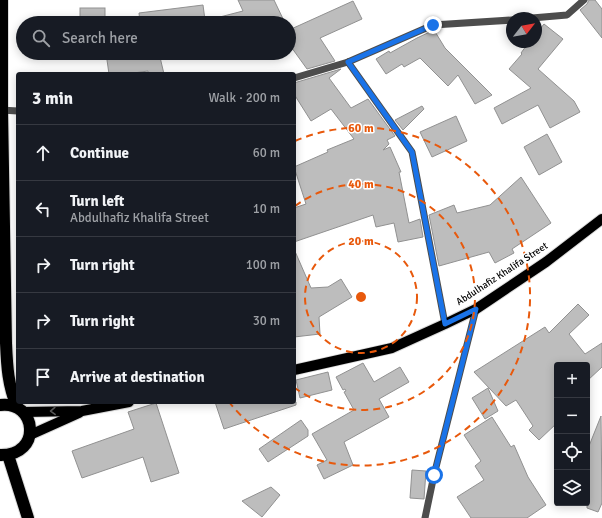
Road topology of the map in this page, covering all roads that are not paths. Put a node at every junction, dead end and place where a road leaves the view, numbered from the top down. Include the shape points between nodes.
1 (2, 0) edge
2 (584, 0) edge
3 (542, 17) edge
4 (506, 20) edge
5 (348, 62) junction
6 (296, 77) edge
7 (1, 110) edge
8 (16, 111) edge
9 (602, 219) edge
10 (476, 309) junction
11 (445, 324) junction
12 (296, 370) edge
13 (16, 402) edge
14 (17, 404) edge
15 (119, 404) edge
16 (0, 405) edge
17 (20, 410) junction
18 (82, 411) junction
19 (30, 435) junction
20 (4, 455) edge
21 (28, 518) edge
22 (426, 518) edge

1 - 7 highway
2 - 3 street via 567,15
4 - 5 street via 433,25
5 - 6 street
5 - 11 street via 412,152
7 - 8 street
7 - 13 highway via 7,372
9 - 10 main road, Abdulhafiz Khalifa Street via 546,262
10 - 11 main road, Abdulhafiz Khalifa Street
10 - 22 street via 434,475
11 - 12 main road, Abdulhafiz Khalifa Street via 392,348
14 - 17 highway
15 - 18 main road
16 - 17 highway via 10,405
18 -> 17 main road
17 - 19 highway via 28,419
18 - 19 main road
19 - 20 highway via 16,453
20 - 21 highway

